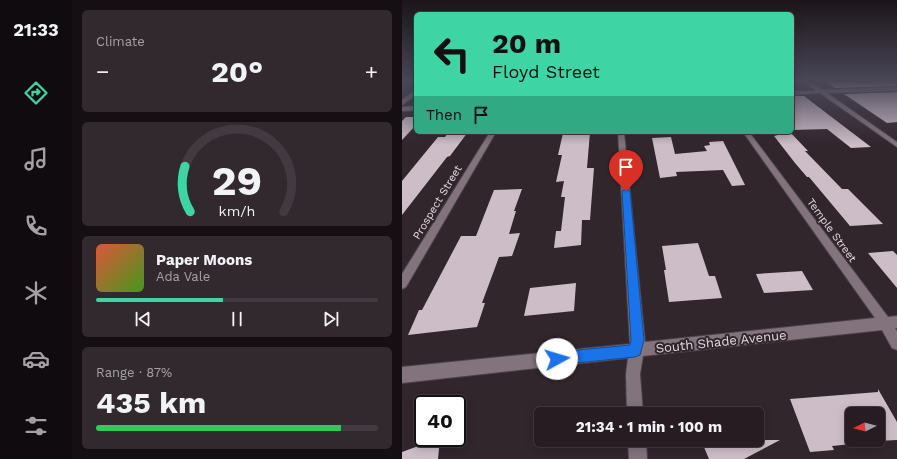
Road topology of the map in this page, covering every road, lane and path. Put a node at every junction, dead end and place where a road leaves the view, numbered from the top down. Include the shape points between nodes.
1 (837, 102) edge
2 (414, 108) edge
3 (402, 109) edge
4 (492, 134) edge
5 (621, 134) edge
6 (747, 134) edge
7 (897, 145) edge
8 (402, 284) edge
9 (890, 323) edge
10 (897, 343) edge
11 (635, 351) junction
12 (402, 374) edge
13 (635, 407) edge
14 (637, 447) edge
15 (638, 459) edge

1 - 7 street
2 - 3 street
4 - 8 street, Prospect Street
5 - 11 street via 638,340
6 - 9 street, Temple Street via 878,312
9 - 10 street, Temple Street
9 - 11 street, South Shade Avenue
11 - 12 street, South Shade Avenue
11 - 13 street
14 - 15 street

